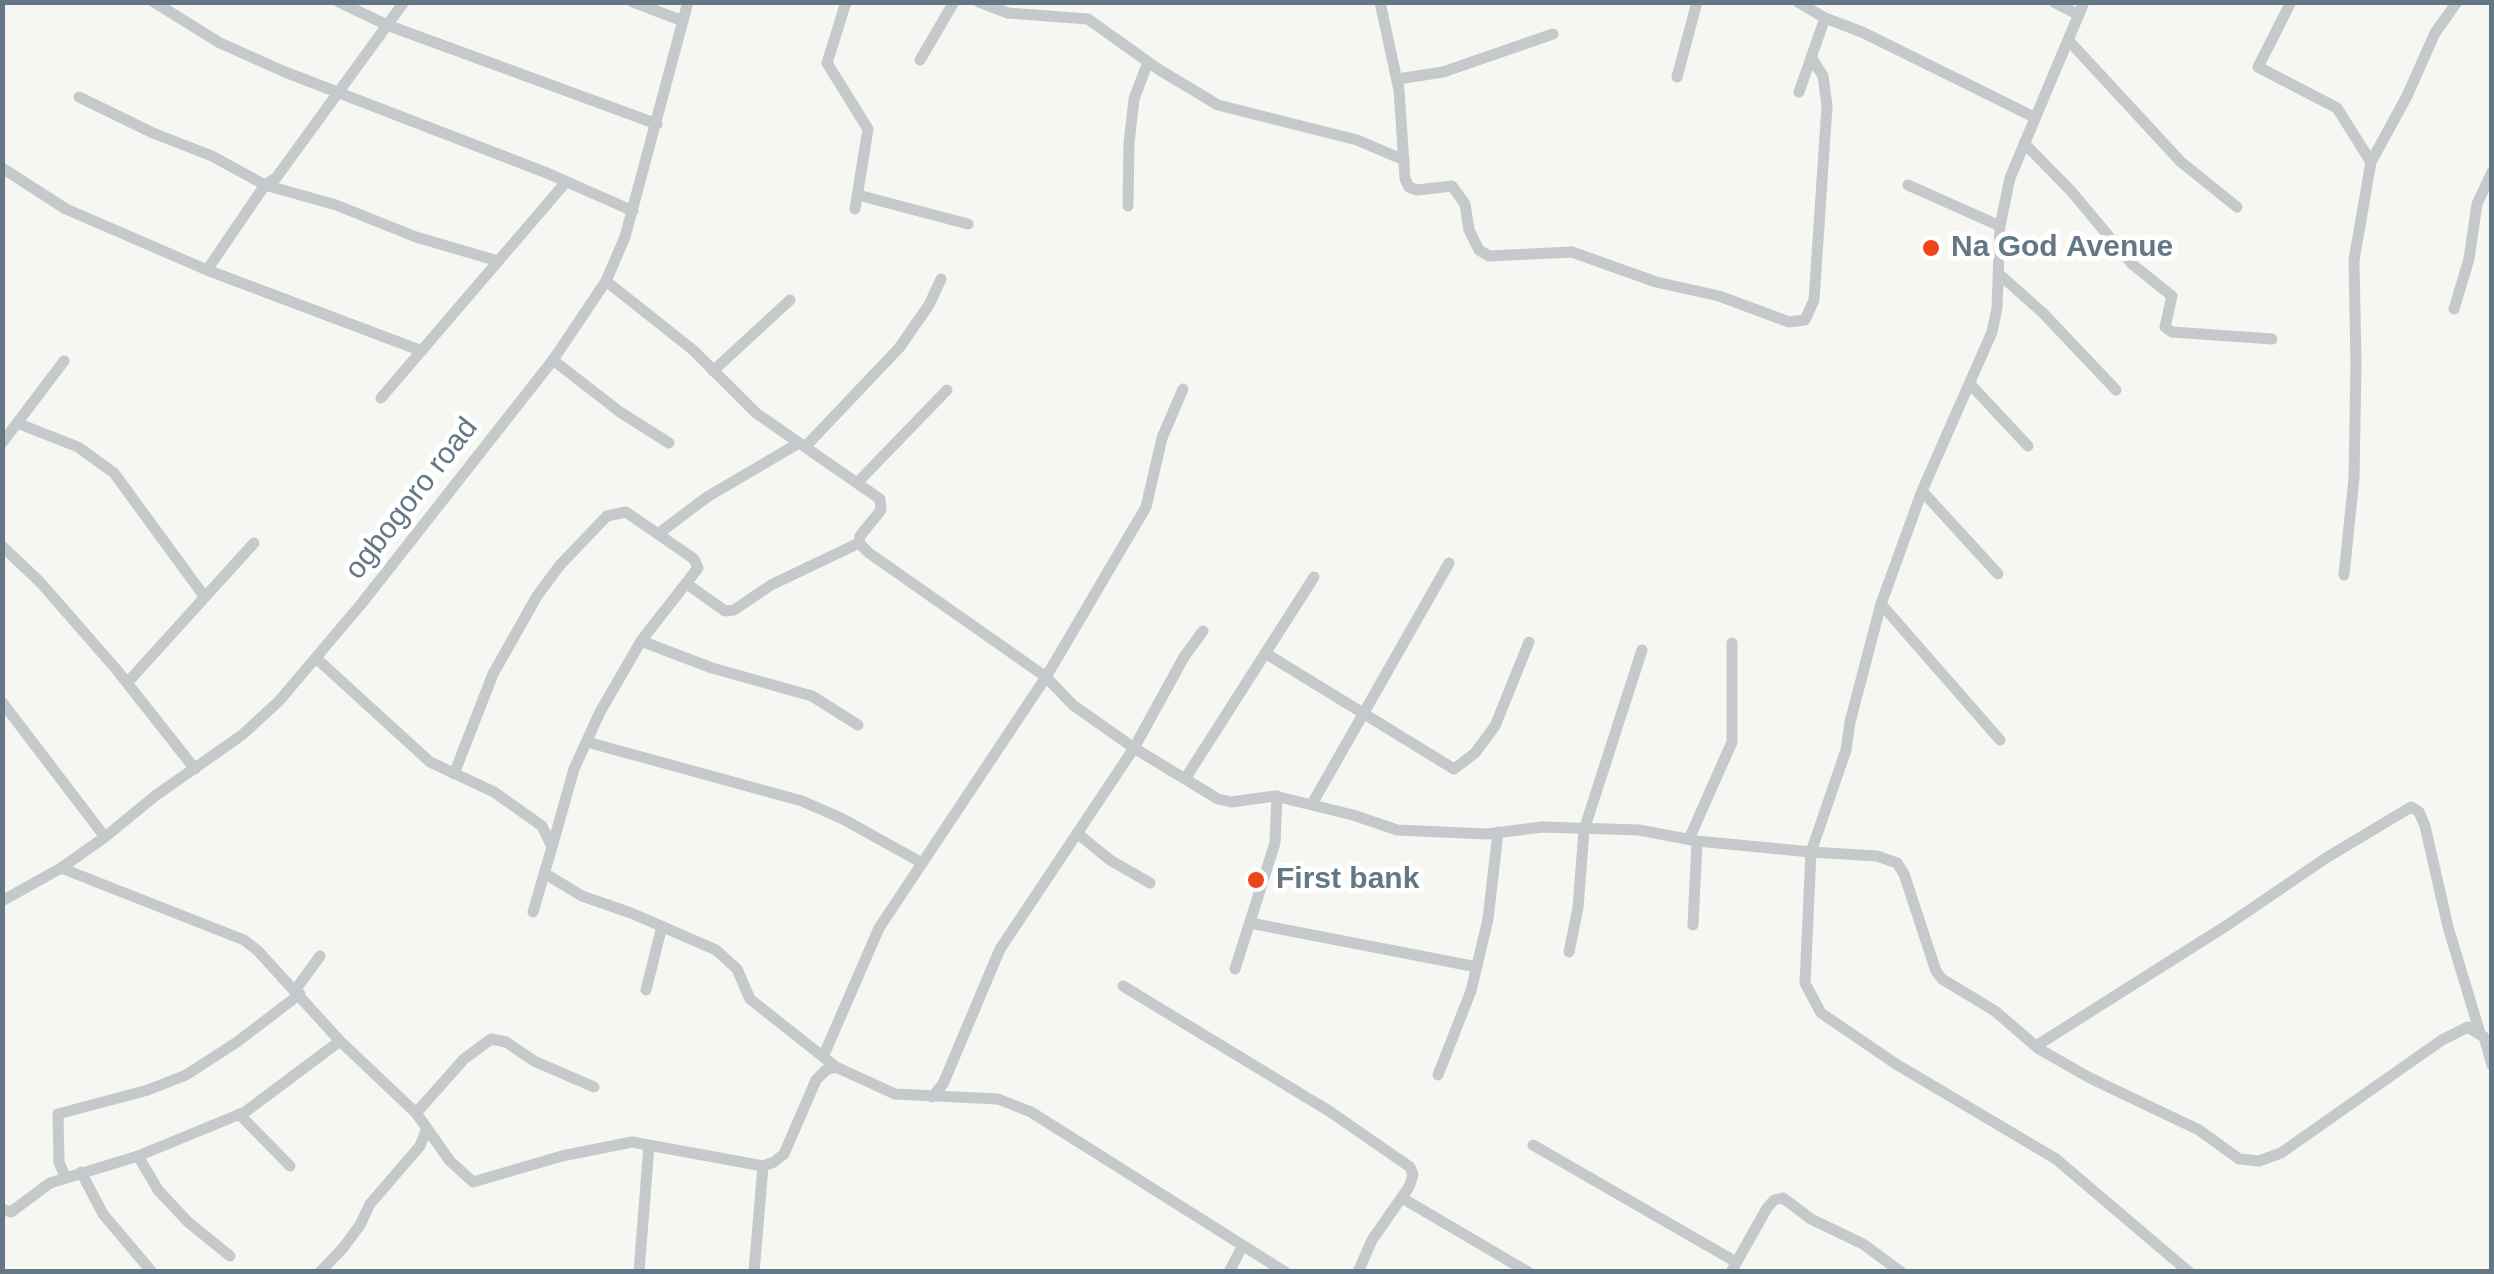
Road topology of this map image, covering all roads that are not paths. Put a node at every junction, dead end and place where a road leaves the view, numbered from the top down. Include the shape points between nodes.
1 (154, 2) edge
2 (339, 2) edge
3 (404, 2) edge
4 (633, 2) edge
5 (688, 2) edge
6 (846, 2) edge
7 (954, 2) edge
8 (979, 2) edge
9 (1380, 2) edge
10 (1696, 2) edge
11 (1798, 2) edge
12 (2054, 2) edge
13 (2291, 2) edge
14 (2457, 2) edge
15 (2082, 9) edge
16 (1825, 18) junction
17 (683, 21) junction
18 (387, 25) junction
19 (1553, 34) dead end
20 (2070, 42) junction
21 (1812, 58) junction
22 (920, 60) dead end
23 (1148, 62) junction
24 (1678, 77) dead end
25 (1398, 79) junction
26 (1799, 92) dead end
27 (336, 94) junction
28 (79, 97) dead end
29 (2034, 117) junction
30 (657, 124) junction
31 (2024, 143) junction
32 (1404, 160) junction
33 (2372, 162) junction
34 (2, 168) edge
35 (2492, 172) edge
36 (566, 182) junction
37 (272, 184) junction
38 (1908, 185) dead end
39 (858, 195) junction
40 (1128, 206) dead end
41 (2237, 206) dead end
42 (855, 209) dead end
43 (634, 211) junction
44 (968, 224) dead end
45 (2000, 226) junction
46 (498, 261) junction
47 (206, 270) junction
48 (1998, 273) junction
49 (942, 280) dead end
50 (606, 282) junction
51 (790, 300) dead end
52 (2454, 309) dead end
53 (2272, 339) dead end
54 (422, 351) junction
55 (64, 360) dead end
56 (553, 360) junction
57 (713, 370) junction
58 (1970, 384) junction
59 (1184, 389) dead end
60 (947, 390) dead end
61 (2116, 390) dead end
62 (381, 398) dead end
63 (16, 423) junction
64 (2, 443) edge
65 (669, 443) dead end
66 (802, 445) junction
67 (2028, 446) dead end
68 (858, 482) junction
69 (1922, 491) junction
70 (658, 534) junction
71 (254, 543) dead end
72 (859, 543) junction
73 (2, 546) edge
74 (1449, 564) dead end
75 (1998, 574) dead end
76 (2344, 575) dead end
77 (1314, 577) dead end
78 (687, 584) junction
79 (204, 596) junction
80 (1881, 604) junction
81 (1204, 631) dead end
82 (641, 642) junction
83 (1529, 642) dead end
84 (1732, 642) dead end
85 (1642, 650) dead end
86 (1265, 653) junction
87 (316, 658) junction
88 (1046, 677) junction
89 (128, 683) junction
90 (2, 702) edge
91 (1362, 715) junction
92 (858, 724) dead end
93 (2000, 740) dead end
94 (586, 742) junction
95 (1134, 748) junction
96 (195, 768) junction
97 (454, 774) junction
98 (1185, 780) junction
99 (1277, 796) junction
100 (1312, 804) junction
101 (1584, 830) junction
102 (1498, 832) junction
103 (1077, 833) junction
104 (105, 837) junction
105 (1693, 840) junction
106 (552, 847) junction
107 (1811, 852) junction
108 (922, 863) junction
109 (60, 868) junction
110 (544, 874) junction
111 (1150, 884) dead end
112 (2, 900) edge
113 (533, 912) dead end
114 (1250, 924) junction
115 (1693, 924) dead end
116 (662, 926) junction
117 (1569, 952) dead end
118 (320, 956) dead end
119 (1477, 967) junction
120 (1236, 969) dead end
121 (1123, 986) dead end
122 (646, 990) dead end
123 (298, 991) junction
124 (2480, 1033) junction
125 (340, 1041) junction
126 (2036, 1046) junction
127 (823, 1058) junction
128 (2492, 1064) edge
129 (836, 1067) junction
130 (1438, 1075) dead end
131 (594, 1087) dead end
132 (932, 1097) junction
133 (416, 1113) junction
134 (239, 1114) junction
135 (428, 1128) junction
136 (650, 1145) junction
137 (1533, 1145) dead end
138 (138, 1156) junction
139 (290, 1166) dead end
140 (763, 1166) junction
141 (82, 1172) junction
142 (65, 1177) junction
143 (1402, 1198) junction
144 (2, 1209) edge
145 (1242, 1247) junction
146 (230, 1256) dead end
147 (1734, 1266) edge
148 (152, 1272) edge
149 (320, 1272) edge
150 (639, 1272) edge
151 (754, 1272) edge
152 (1228, 1272) edge
153 (1285, 1272) edge
154 (1358, 1272) edge
155 (1528, 1272) edge
156 (1900, 1272) edge
157 (2189, 1272) edge

1 - 27 street via 220,43
2 - 18 street
3 - 18 street
4 - 17 street
5 - 17 street, ogbogoro road
6 - 39 street via 827,63 868,130
7 - 22 street
8 - 23 street via 1008,13 1088,19
9 - 25 street
10 - 24 street
11 - 16 street
12 - 15 street
13 - 33 street via 2258,67 2338,108
14 - 33 street
15 - 20 street
16 - 21 street
16 - 29 street
17 - 30 street, ogbogoro road
18 - 27 street
18 - 30 street
19 - 25 street via 1443,72
20 - 29 street
20 - 41 street via 2182,162
21 - 26 street
21 - 32 street via 1827,89 1822,202 1805,320 1789,322 1572,252 1489,256 1472,240 1459,192 1452,186 1409,187
23 - 32 street via 1218,105 1358,140
23 - 40 street via 1134,99
25 - 32 street
27 - 36 street
27 - 37 street
28 - 37 street
29 - 31 street
30 - 43 street, ogbogoro road
31 - 45 street
31 - 53 street via 2132,264 2172,296 2165,327
33 - 76 street via 2354,260 2354,478
34 - 47 street via 66,209
35 - 52 street via 2477,204
36 - 43 street
36 - 46 street
37 - 46 street
37 - 47 street
38 - 45 street
39 - 42 street
39 - 44 street
43 - 50 street, ogbogoro road
45 - 48 street
46 - 54 street
47 - 54 street
48 - 58 street via 1992,332
48 - 61 street
49 - 66 street via 899,348
50 - 56 street, ogbogoro road
50 - 57 street
51 - 57 street
54 - 62 street
55 - 63 street
56 - 65 street
56 - 87 street, ogbogoro road
57 - 66 street via 756,413
58 - 67 street
58 - 69 street
59 - 88 street via 1162,438 1146,507
60 - 68 street
63 - 64 street
63 - 79 street via 78,447 114,473
66 - 68 street
66 - 70 street via 707,497
68 - 72 street via 880,499 882,510
69 - 75 street
69 - 80 street
70 - 78 street via 697,563
70 - 97 street via 616,512 560,565 493,674
71 - 79 street
72 - 78 street via 734,610 725,611
72 - 88 street
73 - 89 street
74 - 91 street
77 - 86 street
78 - 82 street
79 - 89 street
80 - 93 street
80 - 107 street via 1846,750
81 - 95 street
82 - 92 street via 812,696
82 - 94 street
83 - 91 street via 1495,726 1461,767 1454,769
84 - 105 street via 1732,742
85 - 101 street
86 - 91 street
86 - 98 street
87 - 96 street, ogbogoro road via 242,735
87 - 97 street via 430,762
88 - 95 street
88 - 108 street
89 - 96 street
90 - 104 street
91 - 100 street
94 - 106 street
94 - 108 street via 802,802
95 - 98 street
95 - 103 street
96 - 104 street, ogbogoro road
97 - 106 street via 520,808 542,826
98 - 99 street via 1231,802
99 - 100 street
99 - 114 street via 1275,842
100 - 102 street via 1397,830
101 - 102 street
101 - 105 street via 1640,830
101 - 117 street
102 - 119 street
103 - 111 street
103 - 132 street via 1000,949
104 - 109 street, ogbogoro road
105 - 107 street
105 - 115 street
106 - 110 street
107 - 126 street via 1897,863 1936,972
107 - 157 street via 1806,983 1822,1014 2056,1159
108 - 127 street via 864,957
109 - 112 street, ogbogoro road
109 - 123 street via 244,940
110 - 113 street
110 - 116 street
114 - 119 street
114 - 120 street
116 - 122 street
116 - 127 street via 729,960 750,1000
118 - 123 street
119 - 130 street
121 - 143 street via 1398,1156 1413,1175
123 - 125 street
123 - 142 street via 186,1075 58,1114
124 - 126 street via 2468,1027 2442,1040 2259,1161 2239,1159 2199,1130
124 - 126 street via 2424,826 2411,807
124 - 128 street
125 - 133 street
125 - 134 street
127 - 129 street
129 - 132 street via 895,1094
129 - 140 street via 816,1080 784,1154
131 - 133 street via 490,1039
132 - 145 street via 998,1099 1031,1112
133 - 135 street
134 - 138 street
134 - 139 street
135 - 136 street via 473,1182 607,1146
135 - 149 street
136 - 140 street
136 - 150 street
137 - 147 street
138 - 141 street
138 - 146 street via 158,1190
140 - 151 street
141 - 142 street
141 - 148 street via 103,1214
142 - 144 street via 11,1212
143 - 154 street
143 - 155 street
145 - 152 street
145 - 153 street
147 - 156 street via 1767,1208 1783,1198

